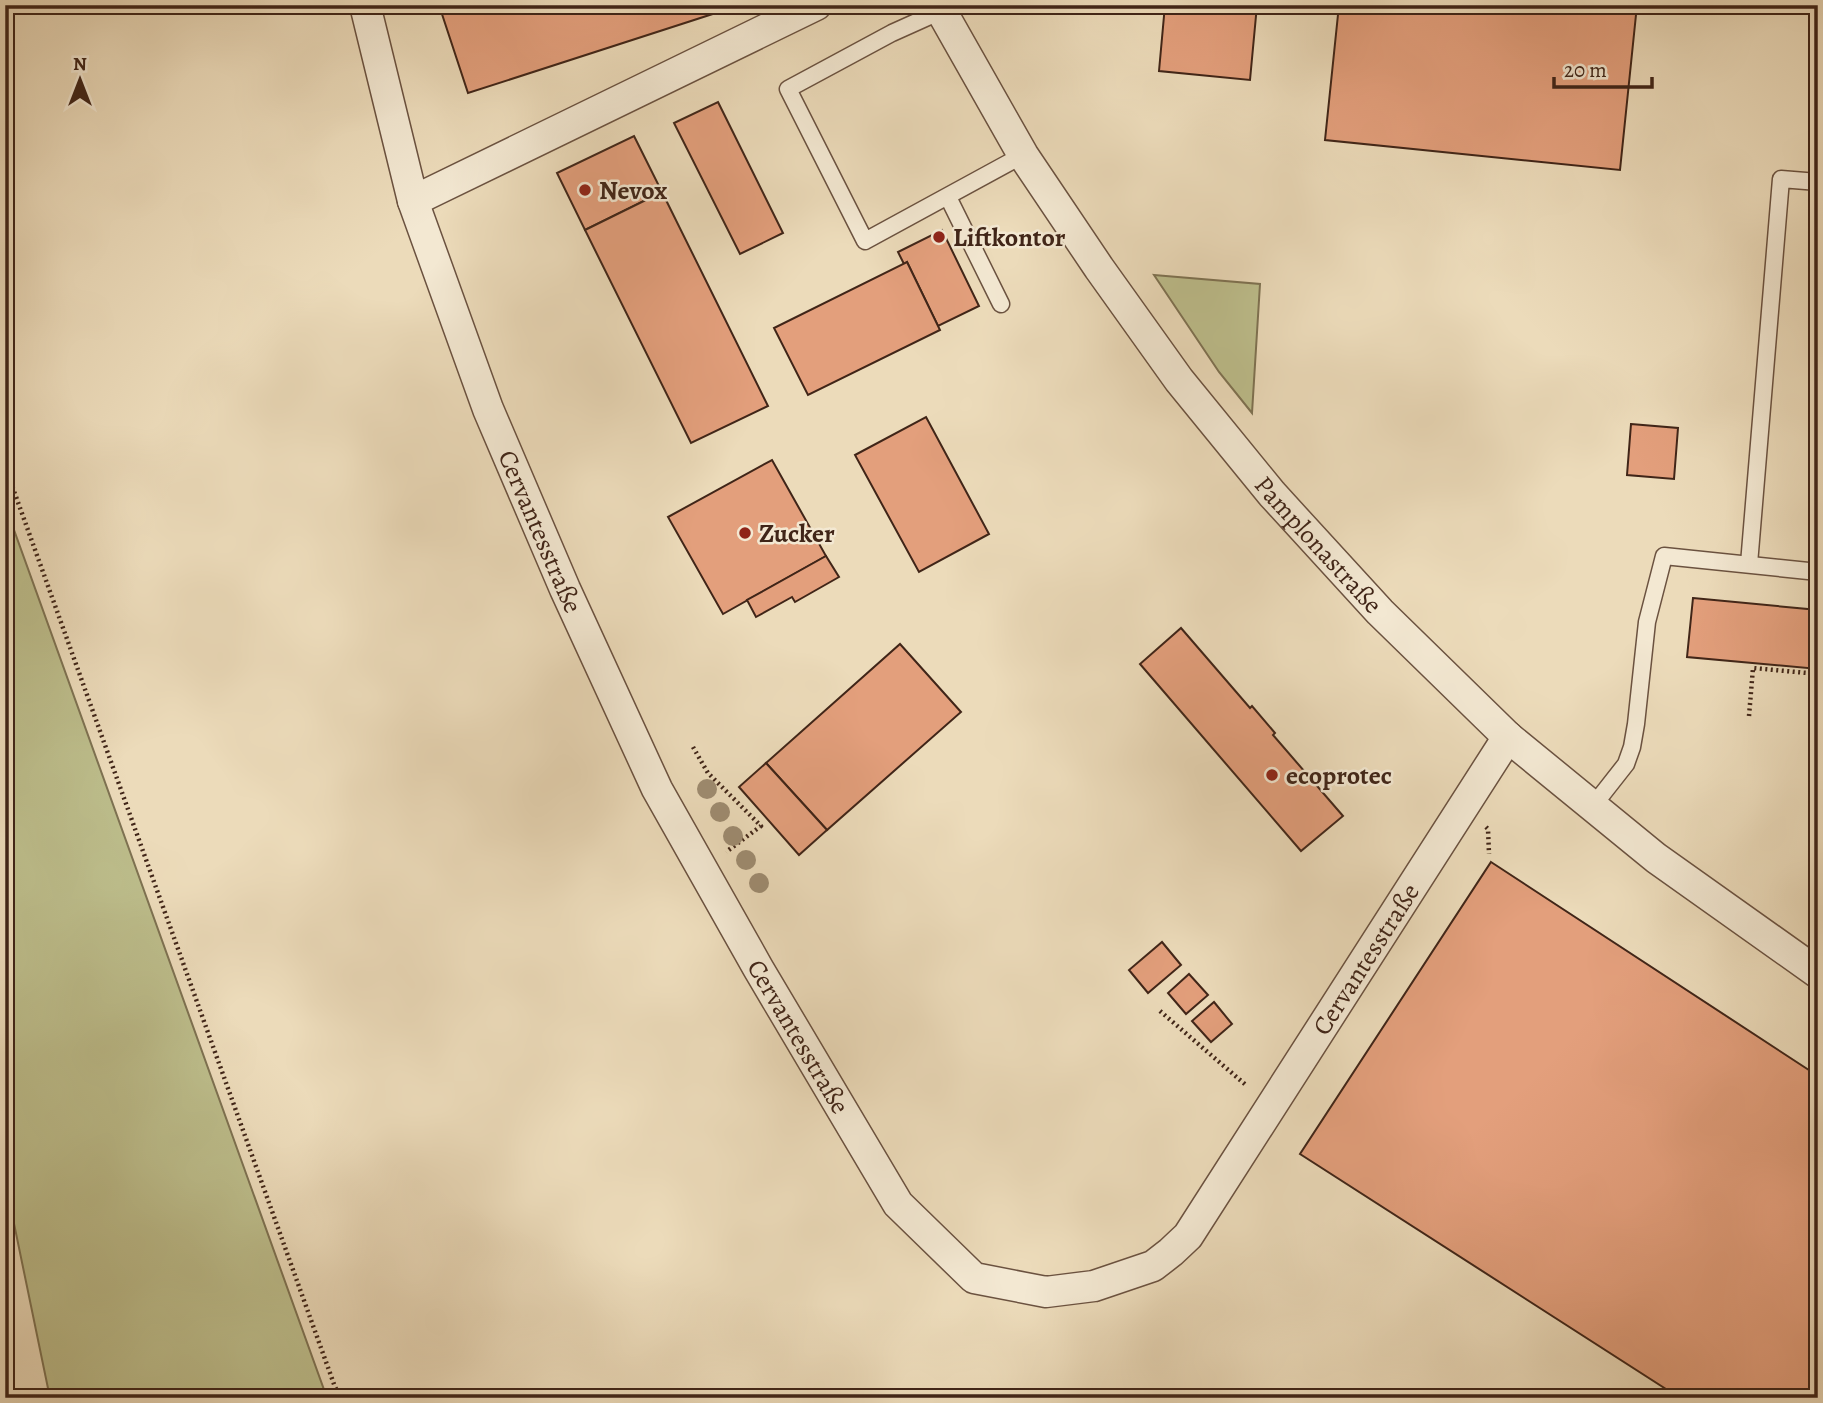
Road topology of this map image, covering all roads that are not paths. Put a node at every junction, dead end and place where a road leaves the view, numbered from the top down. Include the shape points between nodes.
1 (365, 5) edge
2 (816, 5) edge
3 (940, 8) edge
4 (1023, 155) junction
5 (1818, 182) edge
6 (948, 197) junction
7 (413, 201) junction
8 (1001, 304) dead end
9 (1749, 565) junction
10 (1818, 572) edge
11 (1508, 737) junction
12 (1593, 806) junction
13 (1818, 973) edge

1 - 7 street, Cervantesstraße
2 - 7 street
3 - 4 street, Pamplonastraße
3 - 6 lane via 788,89 865,241
4 - 6 lane
4 - 11 street, Pamplonastraße via 1171,369 1272,494 1380,612
5 - 9 lane via 1781,179
6 - 8 lane
7 - 11 street, Cervantesstraße via 488,409 657,789 898,1204 974,1278 1046,1293 1094,1286 1153,1266 1188,1236
9 - 10 lane
9 - 12 lane via 1664,556 1647,622 1632,747 1626,764
11 - 12 street, Pamplonastraße
12 - 13 street, Pamplonastraße via 1656,859

